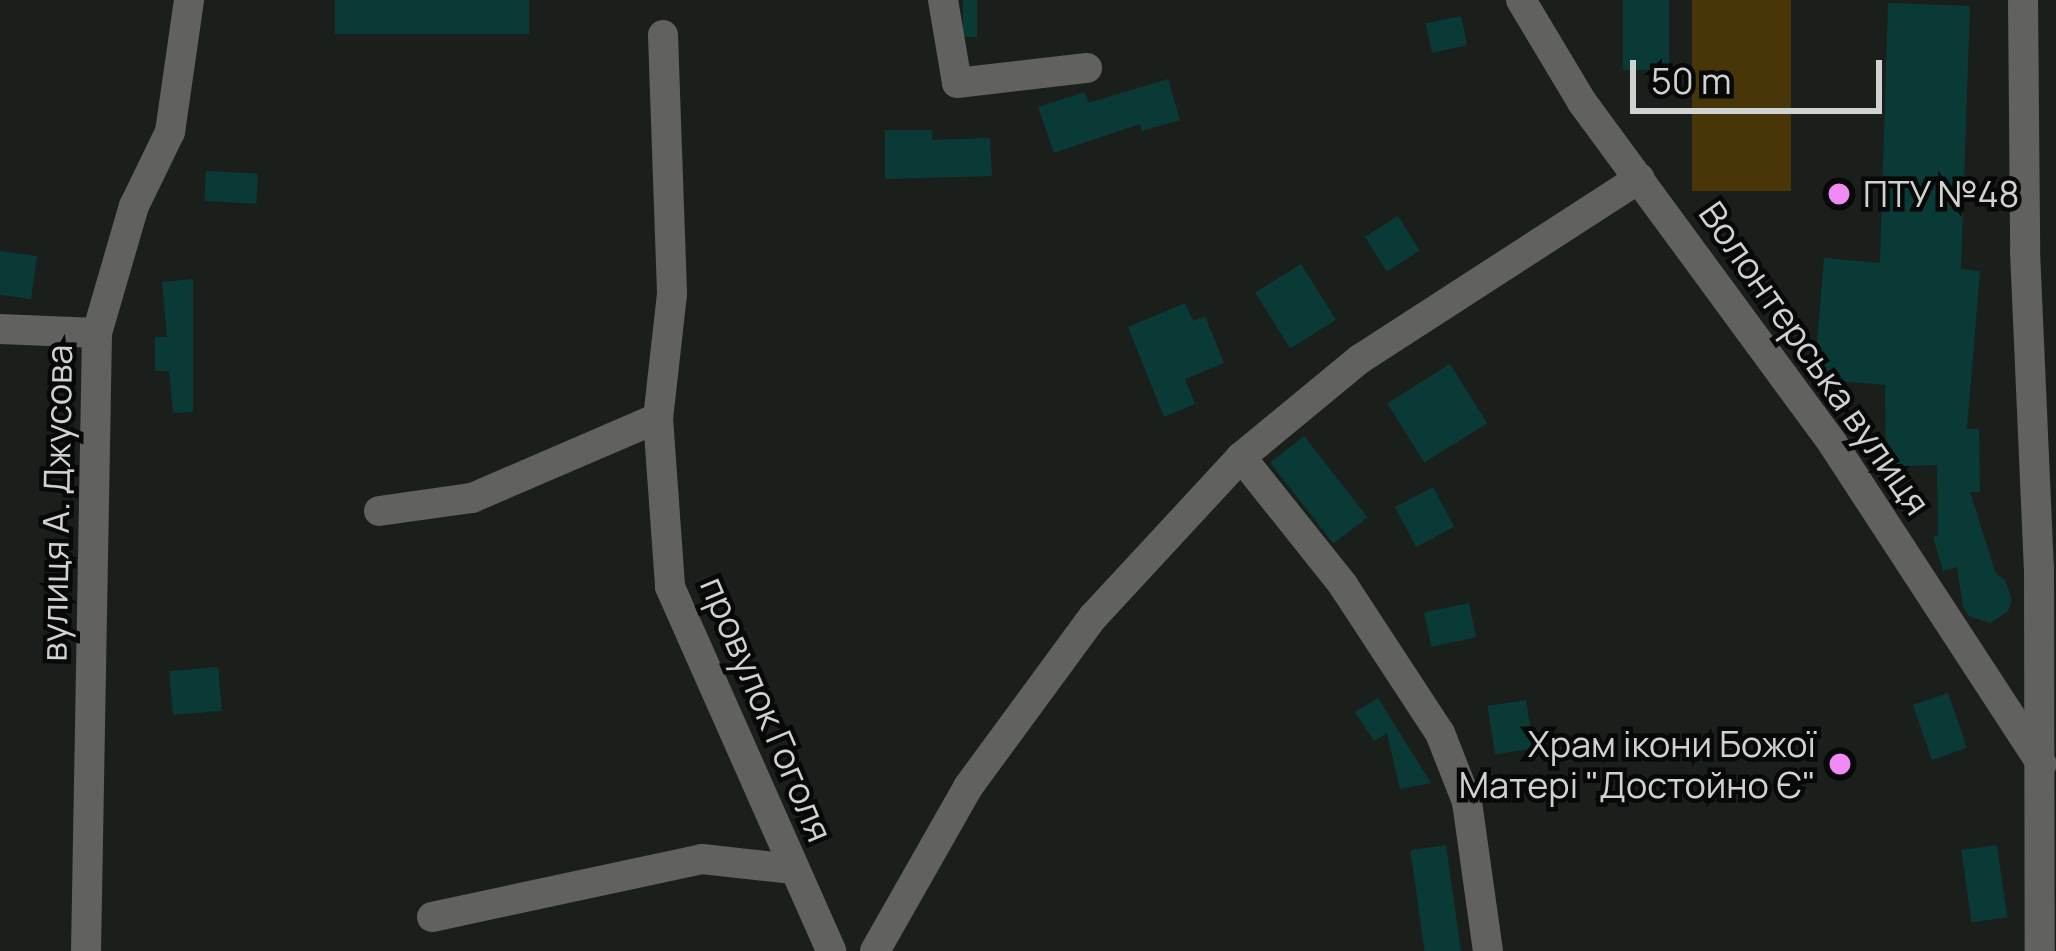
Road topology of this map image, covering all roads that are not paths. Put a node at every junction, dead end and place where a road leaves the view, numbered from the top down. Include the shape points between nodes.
1 (189, 0) edge
2 (943, 0) edge
3 (1521, 0) edge
4 (2023, 0) edge
5 (663, 35) dead end
6 (1087, 68) dead end
7 (1640, 178) junction
8 (0, 329) edge
9 (97, 333) junction
10 (658, 418) junction
11 (1241, 457) junction
12 (379, 511) dead end
13 (2048, 639) edge
14 (2042, 764) junction
15 (2049, 863) edge
16 (793, 869) junction
17 (432, 916) dead end
18 (86, 951) edge
19 (831, 951) edge
20 (875, 951) edge
21 (1488, 951) edge
22 (2040, 951) edge

1 - 9 street, вулиця А. Джусова via 170,132 134,206
2 - 6 street via 957,83
3 - 7 street, Волонтерська вулиця
4 - 13 street via 2025,251
5 - 10 street, провулок Гоголя via 672,294
7 - 11 street via 1360,359
7 - 14 street, Волонтерська вулиця via 1833,444
8 - 9 street
9 - 18 street, вулиця А. Джусова
10 - 12 street via 472,498
10 - 16 street, провулок Гоголя via 670,587
11 - 20 street via 1093,617 968,787
11 - 21 street via 1343,585 1440,733 1467,802
13 - 14 street
14 - 15 street
15 - 22 street
16 - 17 street via 702,859
16 - 19 street, провулок Гоголя

